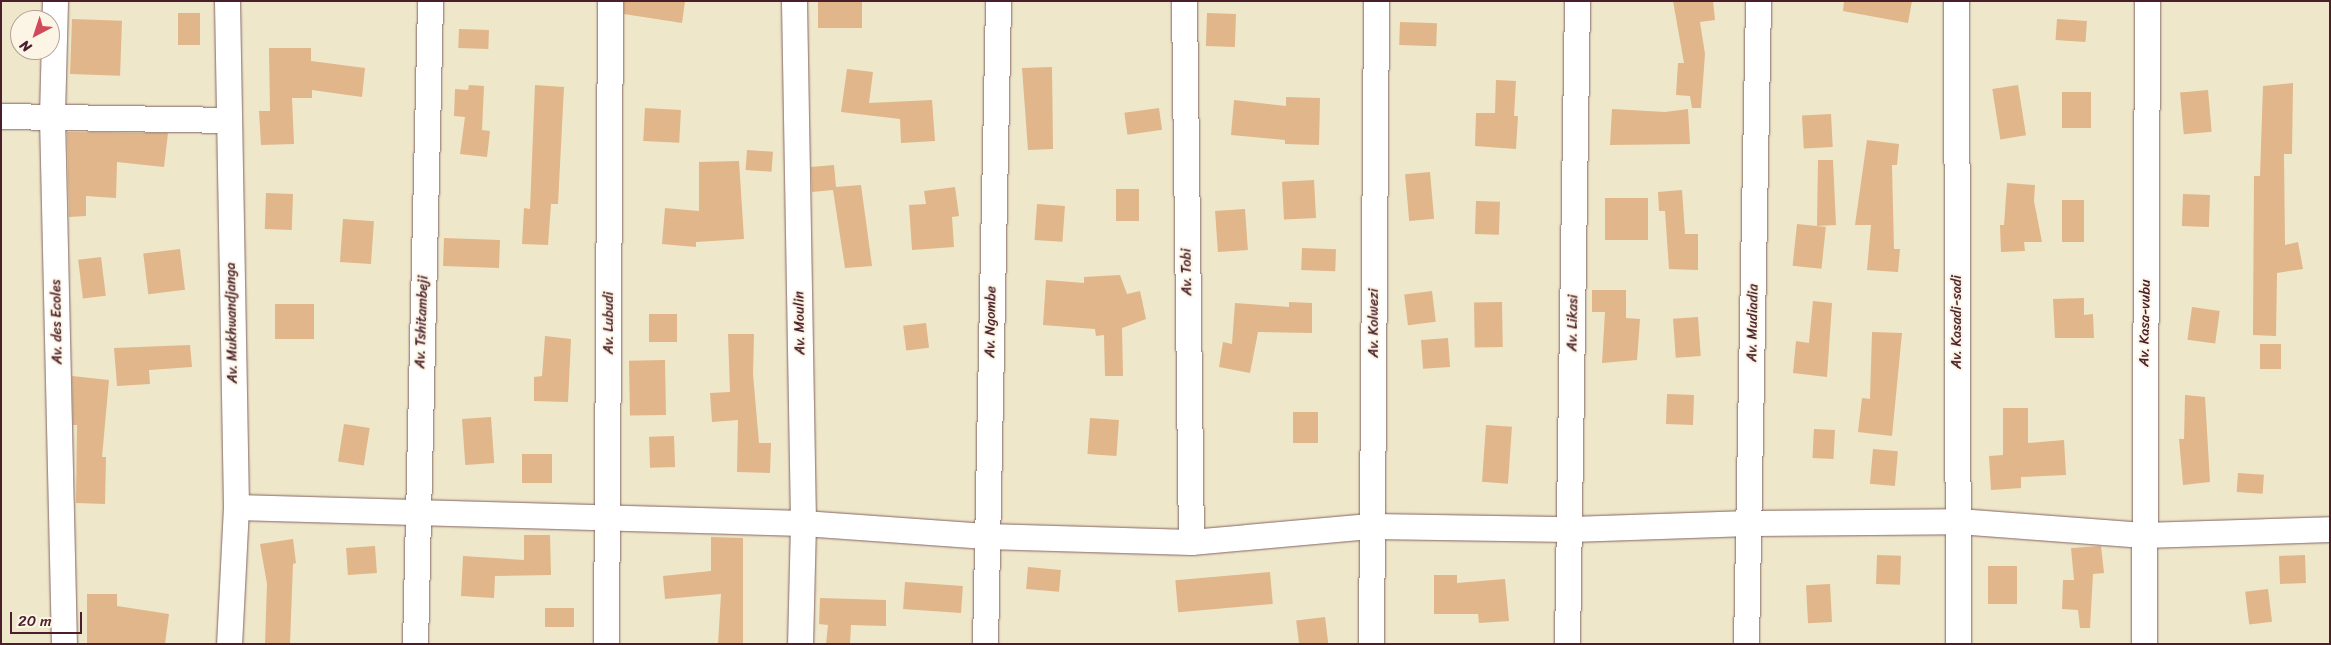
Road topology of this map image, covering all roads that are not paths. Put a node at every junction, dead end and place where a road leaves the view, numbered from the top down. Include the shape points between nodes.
1 (55, 1) edge
2 (228, 1) edge
3 (430, 1) edge
4 (610, 1) edge
5 (794, 1) edge
6 (998, 1) edge
7 (1184, 1) edge
8 (1376, 1) edge
9 (1577, 1) edge
10 (1758, 1) edge
11 (1956, 1) edge
12 (2148, 1) edge
13 (1, 116) edge
14 (52, 117) junction
15 (227, 120) junction
16 (236, 508) junction
17 (417, 513) junction
18 (608, 518) junction
19 (1958, 521) junction
20 (803, 523) junction
21 (1749, 523) junction
22 (1372, 526) junction
23 (1571, 529) junction
24 (2330, 530) edge
25 (986, 536) junction
26 (2143, 536) junction
27 (1191, 542) junction
28 (64, 644) edge
29 (230, 644) edge
30 (415, 644) edge
31 (606, 644) edge
32 (800, 644) edge
33 (985, 644) edge
34 (1371, 644) edge
35 (1567, 644) edge
36 (1746, 644) edge
37 (1958, 644) edge
38 (2144, 644) edge

1 - 14 street, Av. des Ecoles
2 - 15 street, Av. Mukhwandjanga
3 - 17 street, Av. Tshitambeji
4 - 18 street, Av. Lubudi
5 - 20 street, Av. Moulin
6 - 25 street, Av. Ngombe
7 - 27 street, Av. Tobi
8 - 22 street, Av. Kolwezi
9 - 23 street, Av. Likasi
10 - 21 street, Av. Mudiadia
11 - 19 street, Av. Kasadi-sadi
12 - 26 street, Av. Kasa-vubu
13 - 14 street
14 - 15 street
14 - 28 street, Av. des Ecoles
15 - 16 street, Av. Mukhwandjanga
16 - 17 street
16 - 29 street, Av. Mukhwandjanga
17 - 18 street
17 - 30 street, Av. Tshitambeji
18 - 20 street
18 - 31 street, Av. Lubudi
19 - 21 street
19 - 26 street
19 - 37 street, Av. Kasadi-sadi
20 - 25 street
20 - 32 street, Av. Moulin
21 - 23 street
21 - 36 street, Av. Mudiadia
22 - 23 street
22 - 27 street
22 - 34 street, Av. Kolwezi
23 - 35 street, Av. Likasi
24 - 26 street
25 - 27 street
25 - 33 street, Av. Ngombe
26 - 38 street, Av. Kasa-vubu

